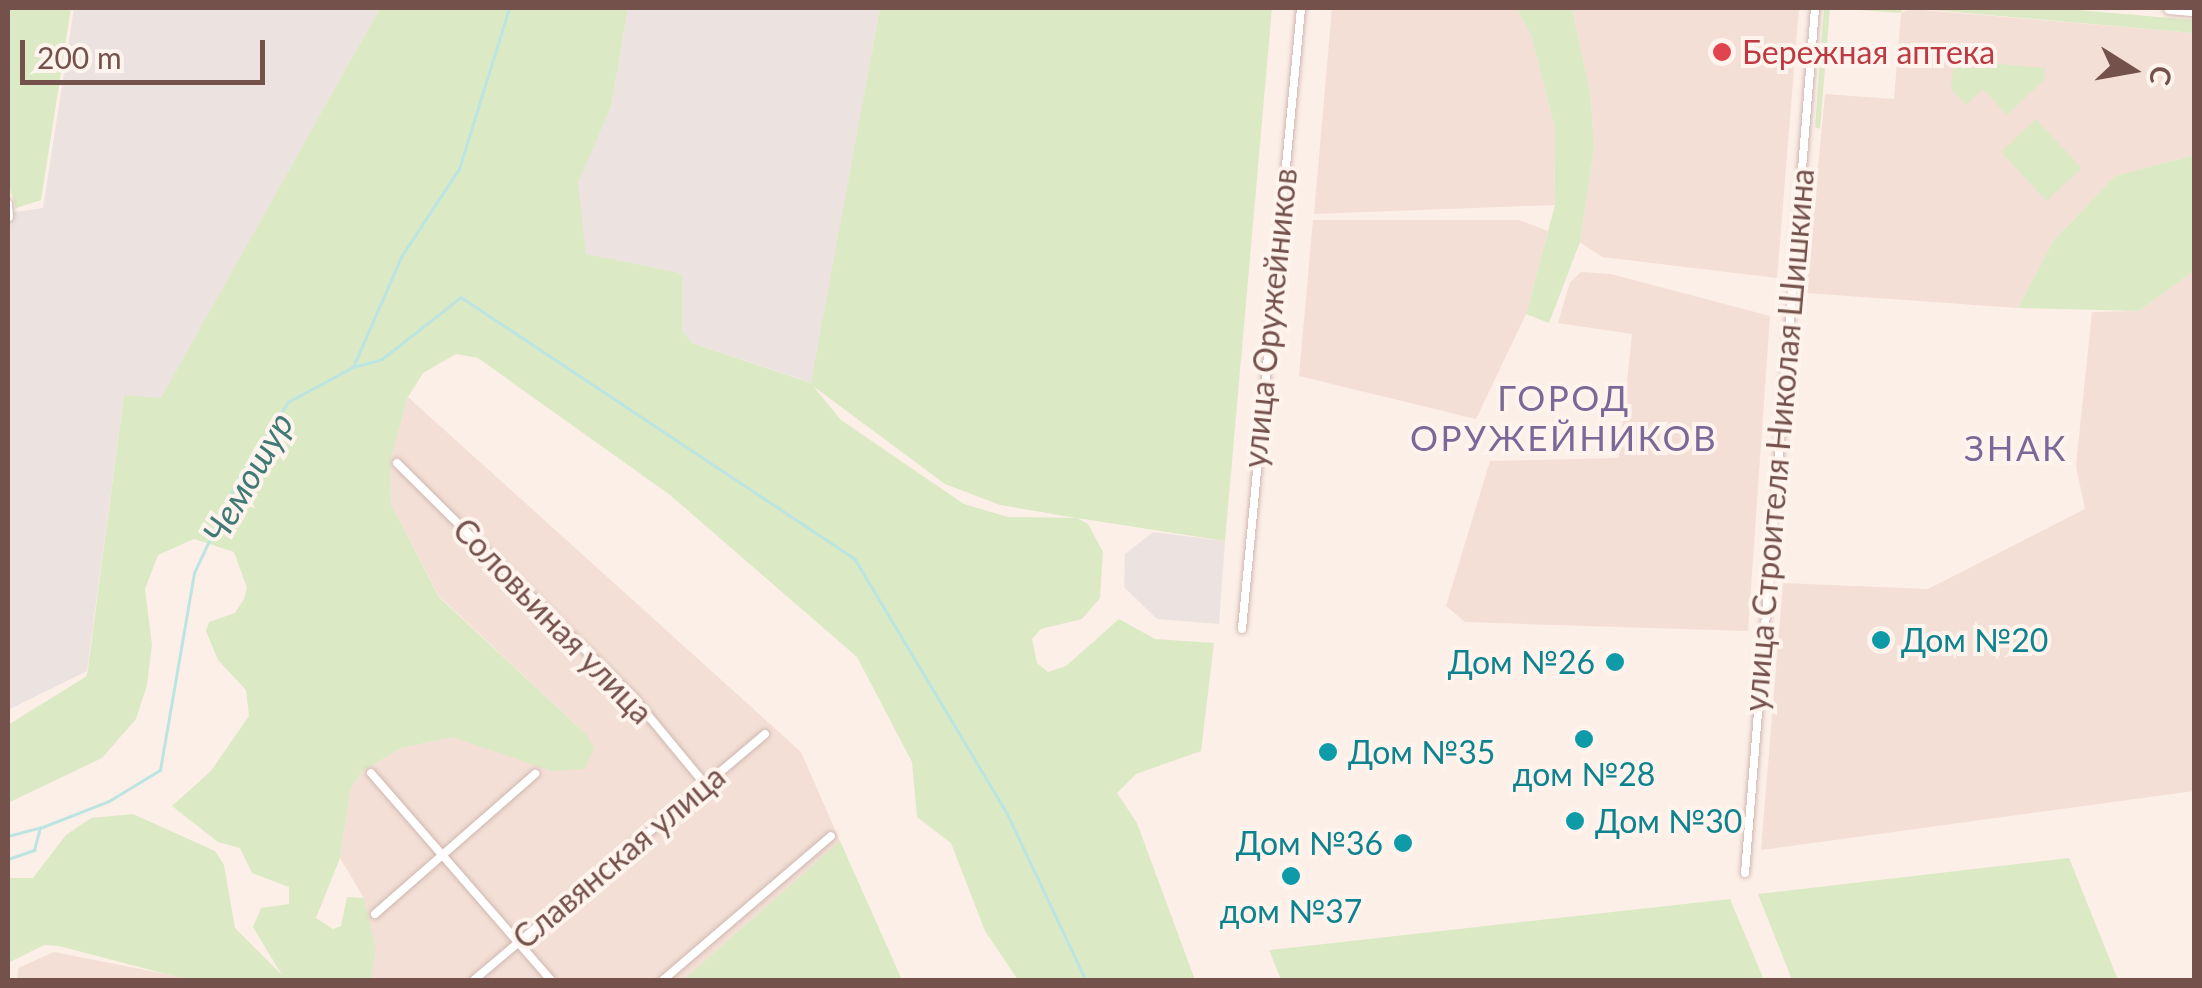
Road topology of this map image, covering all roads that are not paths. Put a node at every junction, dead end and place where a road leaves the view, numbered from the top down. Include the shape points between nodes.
1 (1301, 8) edge
2 (1815, 8) edge
3 (2169, 8) edge
4 (2194, 10) edge
5 (8, 204) edge
6 (9, 217) edge
7 (397, 463) dead end
8 (1242, 629) dead end
9 (765, 734) dead end
10 (371, 774) dead end
11 (536, 774) dead end
12 (704, 783) junction
13 (831, 836) dead end
14 (442, 855) junction
15 (1745, 872) dead end
16 (375, 914) dead end
17 (518, 943) junction
18 (474, 980) edge
19 (551, 980) edge
20 (663, 980) edge

1 - 8 street, улица Оружейников
2 - 15 street, улица Строителя Николая Шишкина
3 - 4 street
5 - 6 street
7 - 12 street, Соловьиная улица via 632,696
9 - 12 street, Славянская улица
10 - 14 street
11 - 14 street
12 - 17 street, Славянская улица
13 - 20 street
14 - 16 street
14 - 17 street
17 - 18 street, Славянская улица
17 - 19 street

